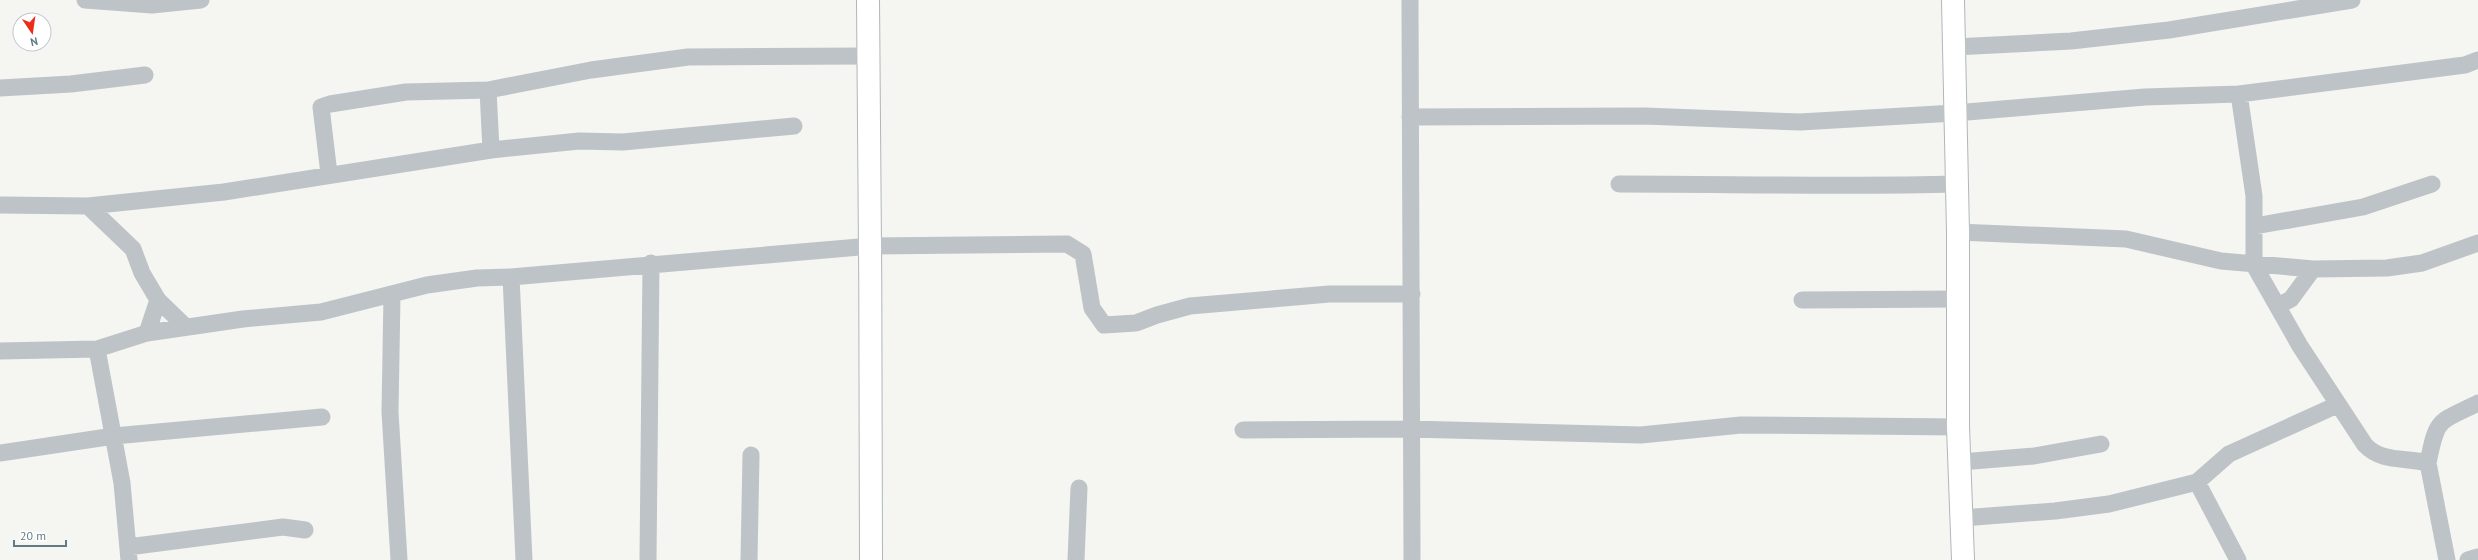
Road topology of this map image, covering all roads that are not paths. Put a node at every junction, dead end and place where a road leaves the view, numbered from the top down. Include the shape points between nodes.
1 (84, 0) edge
2 (201, 0) edge
3 (868, 0) edge
4 (1410, 0) edge
5 (1954, 0) edge
6 (2352, 0) edge
7 (111, 1) edge
8 (1954, 47) junction
9 (869, 56) junction
10 (2478, 60) edge
11 (145, 75) dead end
12 (0, 88) edge
13 (488, 90) junction
14 (2238, 94) junction
15 (1955, 113) junction
16 (1410, 117) junction
17 (794, 126) dead end
18 (492, 150) junction
19 (328, 174) junction
20 (1619, 184) dead end
21 (1957, 184) junction
22 (2432, 184) dead end
23 (0, 205) edge
24 (88, 206) junction
25 (2255, 226) junction
26 (1958, 232) junction
27 (2478, 243) edge
28 (871, 246) junction
29 (651, 263) junction
30 (2254, 265) junction
31 (2313, 269) junction
32 (510, 277) junction
33 (1412, 294) junction
34 (392, 295) junction
35 (1958, 299) junction
36 (158, 300) junction
37 (1802, 300) dead end
38 (2278, 306) junction
39 (185, 326) junction
40 (148, 333) junction
41 (97, 349) junction
42 (0, 351) edge
43 (2478, 403) edge
44 (2337, 405) junction
45 (322, 417) dead end
46 (1958, 427) junction
47 (1410, 429) junction
48 (1243, 430) dead end
49 (114, 436) junction
50 (2101, 444) dead end
51 (0, 453) edge
52 (751, 455) dead end
53 (1961, 462) junction
54 (2428, 463) junction
55 (2197, 482) junction
56 (1079, 488) dead end
57 (1962, 518) junction
58 (305, 530) dead end
59 (129, 554) edge
60 (2478, 557) edge
61 (400, 560) edge
62 (524, 560) edge
63 (648, 560) edge
64 (750, 560) edge
65 (871, 560) edge
66 (1076, 560) edge
67 (1412, 560) edge
68 (1963, 560) edge
69 (2238, 560) edge
70 (2447, 560) edge
71 (2468, 560) edge

1 - 7 street
2 - 7 street via 152,5
3 - 9 street
4 - 16 street
5 - 8 street
6 - 8 street via 2169,30 2071,41
8 - 15 street
9 - 13 street via 688,57 584,71
9 - 28 street
10 - 14 street via 2465,64
11 - 12 street via 71,84
13 - 18 street
13 - 19 street via 406,92 321,107
14 - 15 street via 2145,97
14 - 25 street via 2254,196
15 - 16 street via 1800,122 1614,115
15 - 21 street
16 - 33 street
17 - 18 street via 622,142 579,141
18 - 19 street
19 - 24 street via 224,192
20 - 21 street
21 - 26 street
22 - 25 street via 2363,207
23 - 24 street
24 - 36 street via 133,248 142,273
25 - 30 street
26 - 30 street via 2126,239 2222,261
26 - 35 street
27 - 31 street via 2422,263 2387,268
28 - 29 street
28 - 33 street via 1067,244 1083,254 1092,308 1104,324 1136,323 1190,306 1329,294
28 - 65 street
29 - 32 street
29 - 63 street
30 - 31 street
30 - 38 street
31 - 38 street via 2291,299
32 - 34 street via 448,281
32 - 62 street
33 - 47 street
34 - 39 street via 321,312
34 - 61 street via 390,412
35 - 37 street
35 - 46 street
36 - 39 street
36 - 40 street
38 - 44 street
39 - 40 street
40 - 41 street
41 - 42 street
41 - 49 street
43 - 54 street via 2441,421 2433,436
44 - 54 street via 2372,452 2380,456
44 - 55 street via 2229,454
45 - 49 street
46 - 47 street via 1741,425 1641,435
46 - 53 street
47 - 48 street
47 - 67 street
49 - 51 street
49 - 59 street
50 - 53 street via 2034,456
52 - 64 street
53 - 57 street
54 - 70 street
55 - 57 street via 2109,504
55 - 69 street
56 - 66 street
57 - 68 street
58 - 59 street via 283,527
60 - 71 street

